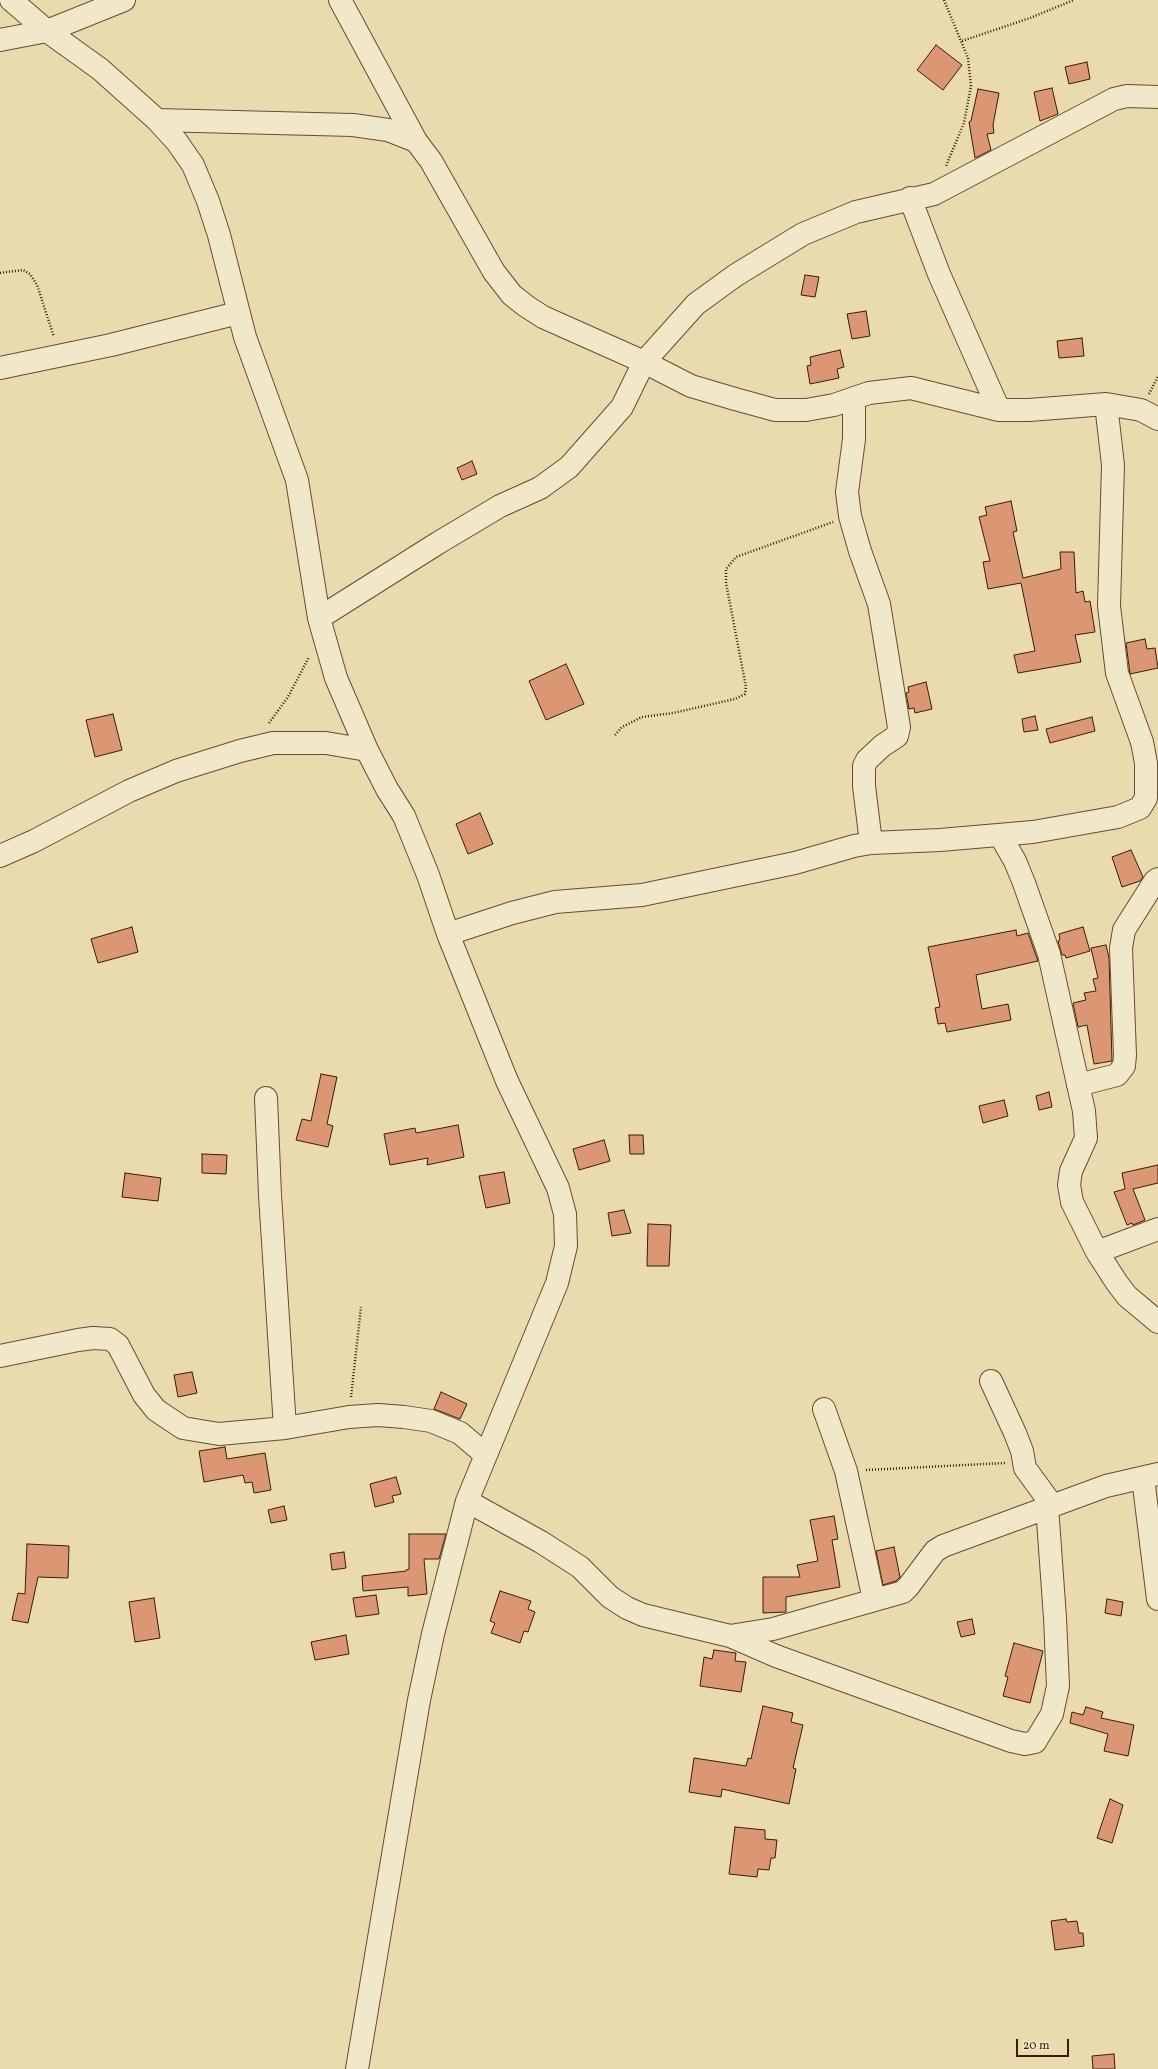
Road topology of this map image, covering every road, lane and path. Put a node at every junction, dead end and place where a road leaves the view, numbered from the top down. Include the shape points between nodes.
1 (11, 0) edge
2 (124, 0) edge
3 (340, 0) edge
4 (944, 0) edge
5 (1074, 0) edge
6 (47, 31) junction
7 (0, 40) edge
8 (962, 41) junction
9 (1158, 97) edge
10 (157, 120) junction
11 (416, 141) junction
12 (934, 194) junction
13 (910, 198) junction
14 (0, 273) edge
15 (238, 313) junction
16 (59, 355) junction
17 (644, 362) junction
18 (0, 368) edge
19 (854, 398) junction
20 (1106, 404) junction
21 (999, 410) junction
22 (1158, 418) edge
23 (850, 516) junction
24 (321, 626) junction
25 (267, 727) dead end
26 (615, 735) dead end
27 (367, 750) junction
28 (1000, 835) junction
29 (871, 843) junction
30 (0, 856) edge
31 (1158, 879) edge
32 (448, 934) junction
33 (1078, 1085) junction
34 (266, 1098) dead end
35 (1158, 1228) edge
36 (1097, 1252) junction
37 (361, 1307) dead end
38 (1158, 1322) edge
39 (0, 1356) edge
40 (991, 1381) dead end
41 (824, 1409) dead end
42 (349, 1417) junction
43 (285, 1428) junction
44 (486, 1455) junction
45 (1025, 1468) junction
46 (846, 1471) junction
47 (1150, 1476) edge
48 (467, 1501) junction
49 (1050, 1506) junction
50 (1158, 1599) edge
51 (874, 1600) junction
52 (730, 1636) junction
53 (357, 2069) edge

1 - 6 street
2 - 6 street
3 - 11 street
4 - 8 path
5 - 8 path
6 - 7 street
6 - 10 street via 100,69
8 - 12 path via 968,58 971,86 964,123
9 - 12 street via 1127,96 1109,101
10 - 11 street via 353,125 388,130
10 - 15 street via 193,165 219,235
11 - 17 street via 431,160 494,272 512,294 543,317
12 - 13 street
13 - 17 street via 856,212 804,234 736,275 696,304
13 - 21 street via 939,274
14 - 16 path via 23,270 30,274 38,285
15 - 16 street via 111,345
15 - 24 street via 297,480
16 - 18 street
17 - 19 street via 691,386 775,410 806,410
17 - 24 street via 622,407 569,467 540,488 500,506 438,542
19 - 21 street via 911,388
19 - 23 street via 854,439 847,492
20 - 21 street
20 - 22 street via 1141,410
20 - 28 street via 1113,465 1109,606 1118,673 1142,742 1146,798 1140,808 1118,817 1033,832
23 - 26 path via 736,557 726,569 726,583 745,694 727,701 642,717 622,727
23 - 29 street via 880,604 899,727 897,736 872,756 864,766
24 - 25 path via 288,697
24 - 27 street via 336,678
27 - 30 street via 326,743 273,743 240,751 176,771 128,791 34,841
27 - 32 street via 404,816
28 - 29 street
28 - 33 street via 1024,883 1048,954
29 - 32 street via 795,863 642,895 555,902
31 - 33 street via 1124,930 1121,948 1124,1066 1117,1075
32 - 44 street via 507,1081 558,1188 565,1214 566,1246 558,1283
33 - 36 street via 1086,1124 1086,1138 1071,1171 1069,1185 1072,1202
34 - 43 street
35 - 36 street
36 - 38 street via 1127,1296
37 - 42 path
39 - 43 street via 78,1340 110,1339 118,1345 144,1395 156,1410 183,1428 219,1434
40 - 45 street via 1015,1433
41 - 46 street
42 - 43 street
42 - 44 street via 378,1415 431,1421 460,1433
44 - 48 street
45 - 46 path via 1007,1463
45 - 49 street
46 - 51 street
47 - 49 street via 1106,1486
47 - 50 street
48 - 52 street via 580,1567 610,1597 627,1608 643,1615
48 - 53 street via 433,1634 421,1693
49 - 51 street via 943,1546 935,1552 903,1592
49 - 52 street via 1058,1686 1052,1714 1034,1742 1025,1744 1011,1741 776,1656
51 - 52 street via 773,1629

